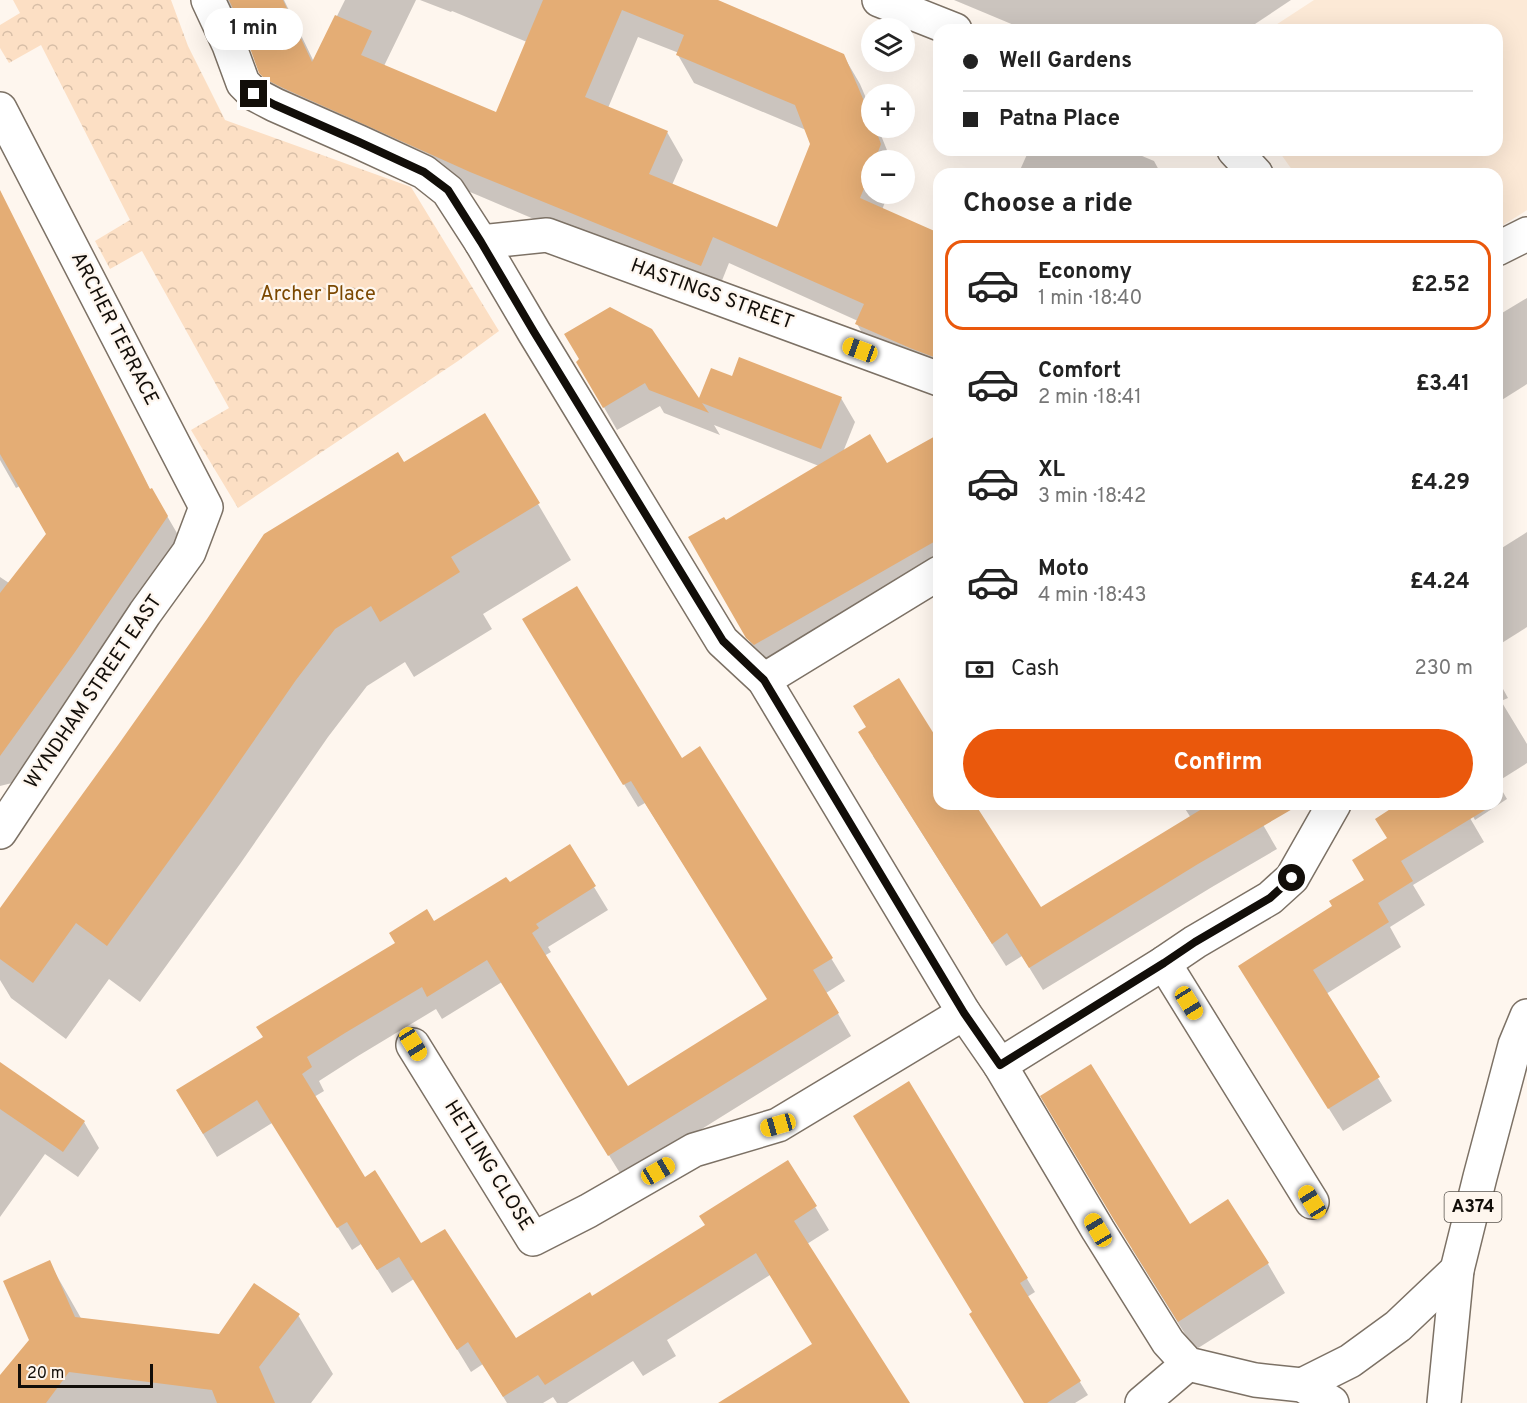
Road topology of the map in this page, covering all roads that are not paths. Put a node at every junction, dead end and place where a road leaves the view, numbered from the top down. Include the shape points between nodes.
1 (208, 0) edge
2 (879, 0) edge
3 (940, 24) edge
4 (0, 108) edge
5 (1240, 156) edge
6 (1250, 168) edge
7 (1527, 234) edge
8 (481, 242) junction
9 (1503, 246) edge
10 (933, 377) edge
11 (189, 552) joint
12 (933, 577) edge
13 (764, 680) junction
14 (1331, 810) edge
15 (3, 821) edge
16 (1164, 963) junction
17 (964, 1013) junction
18 (1527, 1016) edge
19 (413, 1044) dead end
20 (1000, 1065) junction
21 (1312, 1202) dead end
22 (1457, 1270) junction
23 (1188, 1364) junction
24 (1302, 1385) junction
25 (1142, 1403) edge
26 (1332, 1403) edge
27 (1444, 1403) edge

1 - 8 street via 243,82 254,94 424,172 448,190
2 - 3 street
4 - 11 street, ARCHER TERRACE via 206,507
5 - 6 street
7 - 9 street
8 - 10 street, HASTINGS STREET via 547,235
8 - 13 street via 723,641
11 - 15 street, WYNDHAM STREET EAST
12 - 13 street
13 - 17 street
14 - 16 street via 1292,878 1270,898
16 - 20 street
16 - 21 street
17 - 19 street, HETLING CLOSE via 778,1125 694,1150 533,1239
17 - 20 street
18 - 22 street, A374 via 1515,1045
20 - 23 street via 1168,1342
22 - 24 street via 1398,1326 1350,1361
22 - 27 street, A374
23 - 24 street via 1255,1380
23 - 25 street
24 - 26 street

